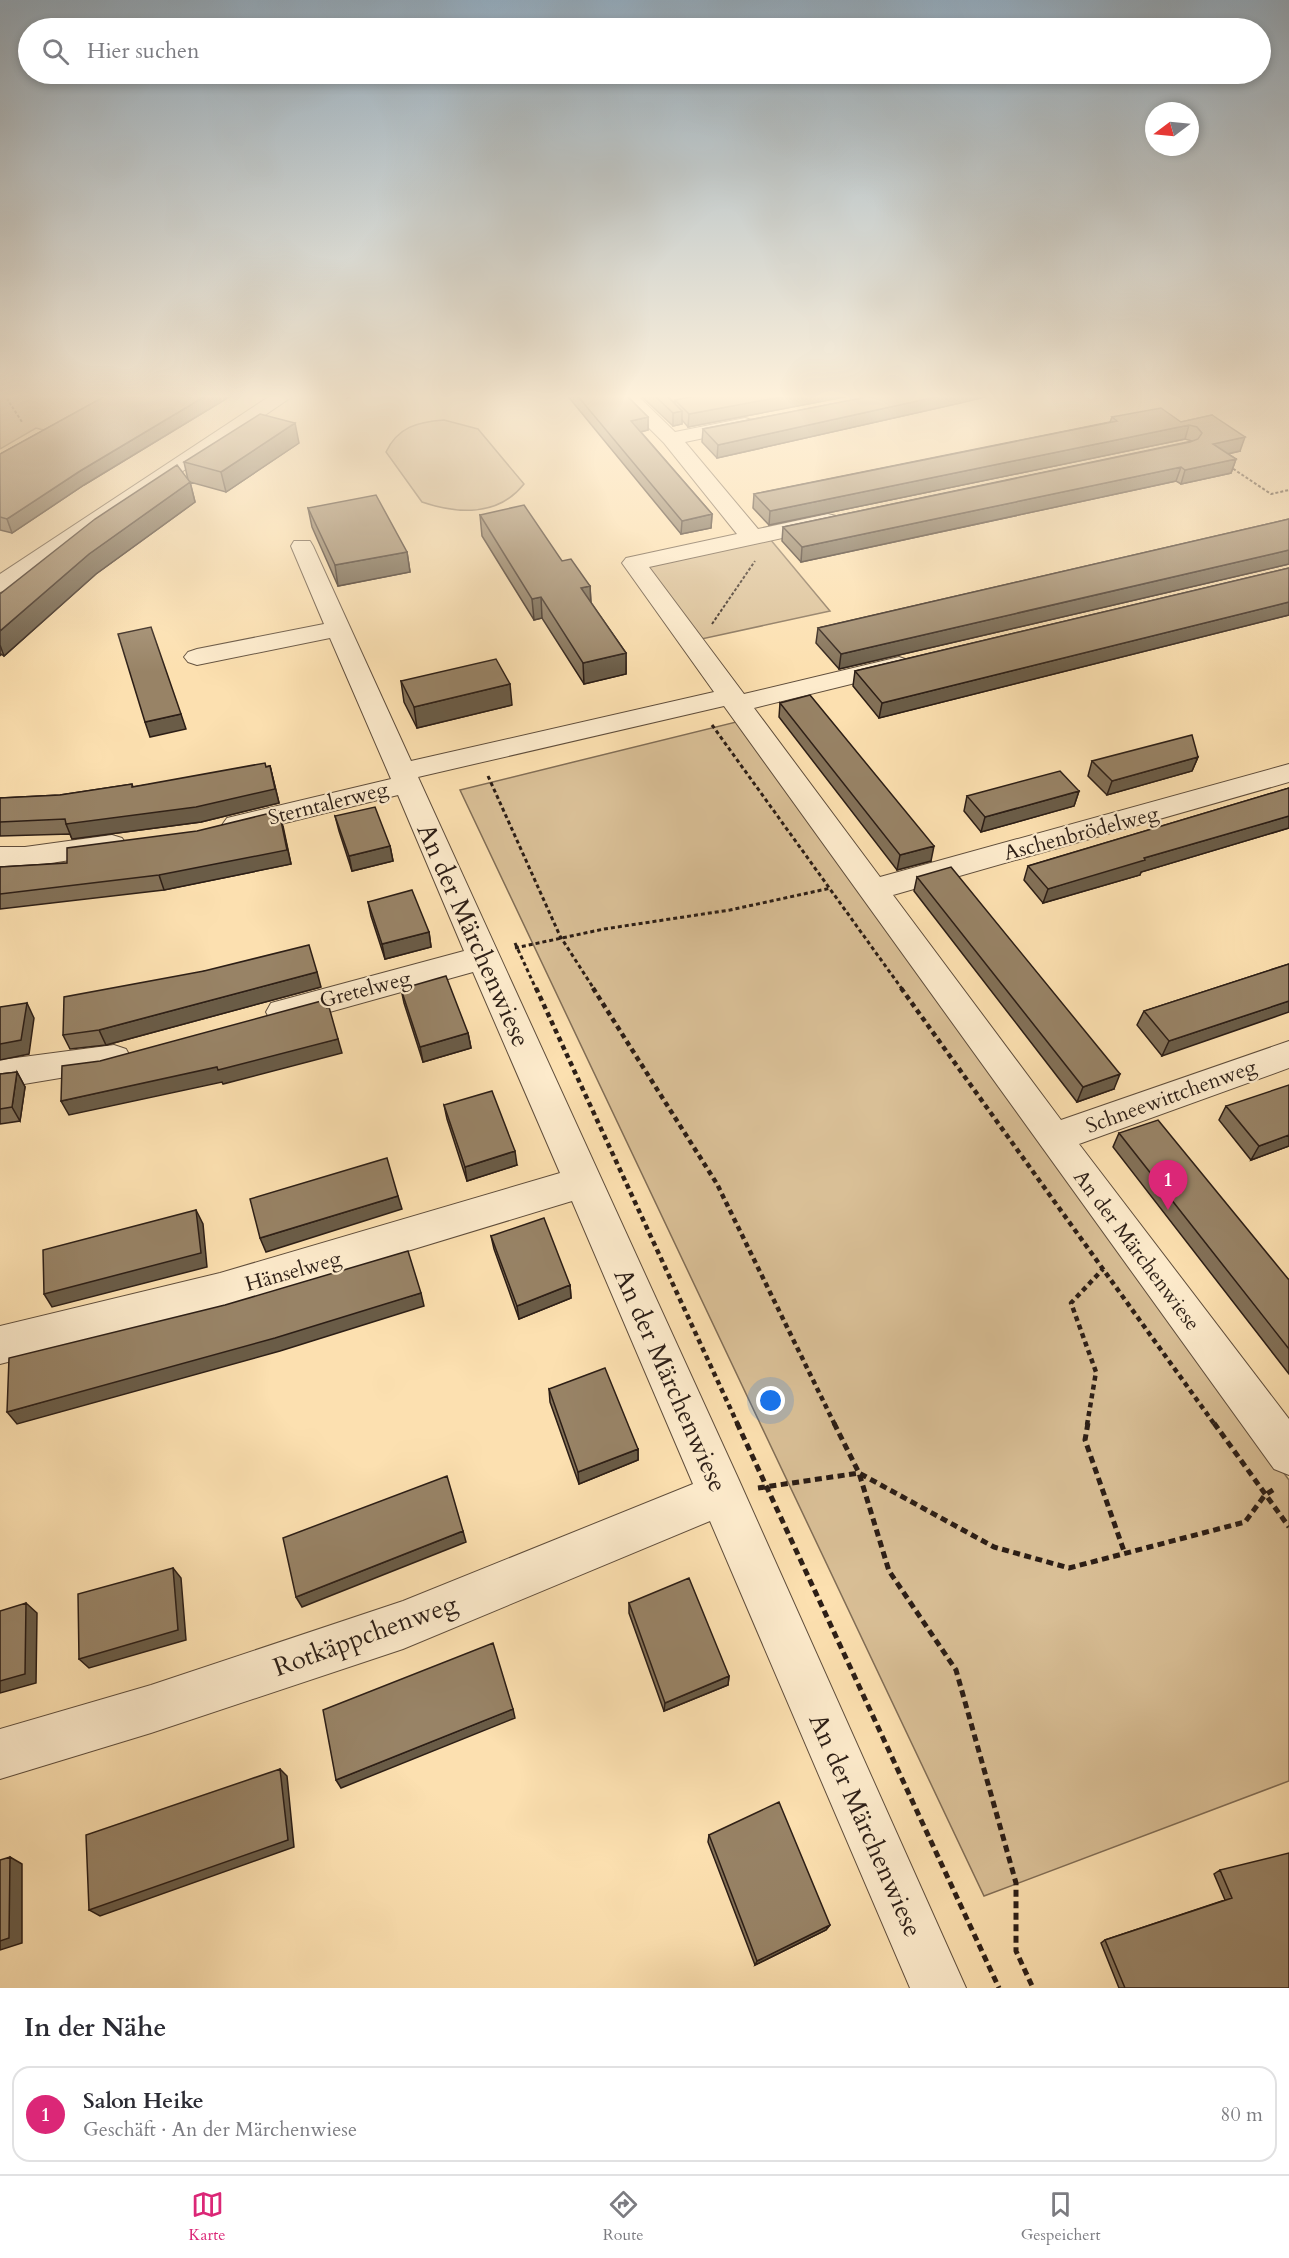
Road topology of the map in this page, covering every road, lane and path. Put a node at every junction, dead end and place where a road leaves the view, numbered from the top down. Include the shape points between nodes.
1 (147, 487) edge
2 (712, 487) edge
3 (1260, 487) edge
4 (1289, 490) edge
5 (850, 517) edge
6 (756, 537) junction
7 (302, 546) dead end
8 (0, 585) edge
9 (339, 629) junction
10 (696, 647) junction
11 (197, 657) dead end
12 (921, 660) edge
13 (725, 707) junction
14 (1289, 772) edge
15 (487, 774) dead end
16 (405, 778) junction
17 (212, 831) edge
18 (142, 841) edge
19 (0, 857) edge
20 (868, 885) junction
21 (830, 888) junction
22 (560, 936) junction
23 (504, 948) junction
24 (252, 1020) edge
25 (140, 1051) edge
26 (1289, 1054) edge
27 (0, 1074) edge
28 (1054, 1138) junction
29 (583, 1182) junction
30 (1103, 1269) junction
31 (0, 1345) edge
32 (1285, 1470) edge
33 (859, 1473) junction
34 (768, 1487) junction
35 (722, 1494) junction
36 (1265, 1495) junction
37 (1289, 1527) edge
38 (1125, 1554) junction
39 (0, 1754) edge
40 (938, 1988) edge
41 (999, 1988) edge
42 (1033, 1988) edge

1 - 8 street
2 - 6 street
3 - 4 path via 1271,494
5 - 6 street
6 - 10 path via 767,544
6 - 10 street, An der Märchenwiese via 634,563
7 - 9 street, An der Märchenwiese
9 - 11 street
9 - 16 street, An der Märchenwiese
10 - 13 street, An der Märchenwiese
12 - 13 street
13 - 16 street
13 - 20 street, An der Märchenwiese
13 - 21 path
14 - 20 street, Aschenbrödelweg
15 - 22 path
16 - 17 street, Sterntalerweg
16 - 23 street, An der Märchenwiese
18 - 19 street
20 - 21 path
20 - 28 street, An der Märchenwiese
21 - 22 path via 697,916
21 - 30 path
22 - 23 path
22 - 33 path via 717,1184
23 - 24 street, Gretelweg
23 - 29 street, An der Märchenwiese
23 - 34 path
25 - 27 street via 106,1060
26 - 28 street, Schneewittchenweg
28 - 32 street, An der Märchenwiese
29 - 31 street, Hänselweg via 311,1267 106,1322
29 - 35 street, An der Märchenwiese
30 - 36 path
30 - 38 path via 1071,1303 1096,1372 1085,1440
32 - 36 path
33 - 34 path
33 - 38 path via 994,1547 1069,1568
33 - 42 path via 889,1571 956,1670 1016,1882 1016,1951
34 - 35 path
34 - 41 path
35 - 39 street, Rotkäppchenweg via 403,1625 151,1709
35 - 40 street, An der Märchenwiese
36 - 37 path
36 - 38 path via 1245,1522

